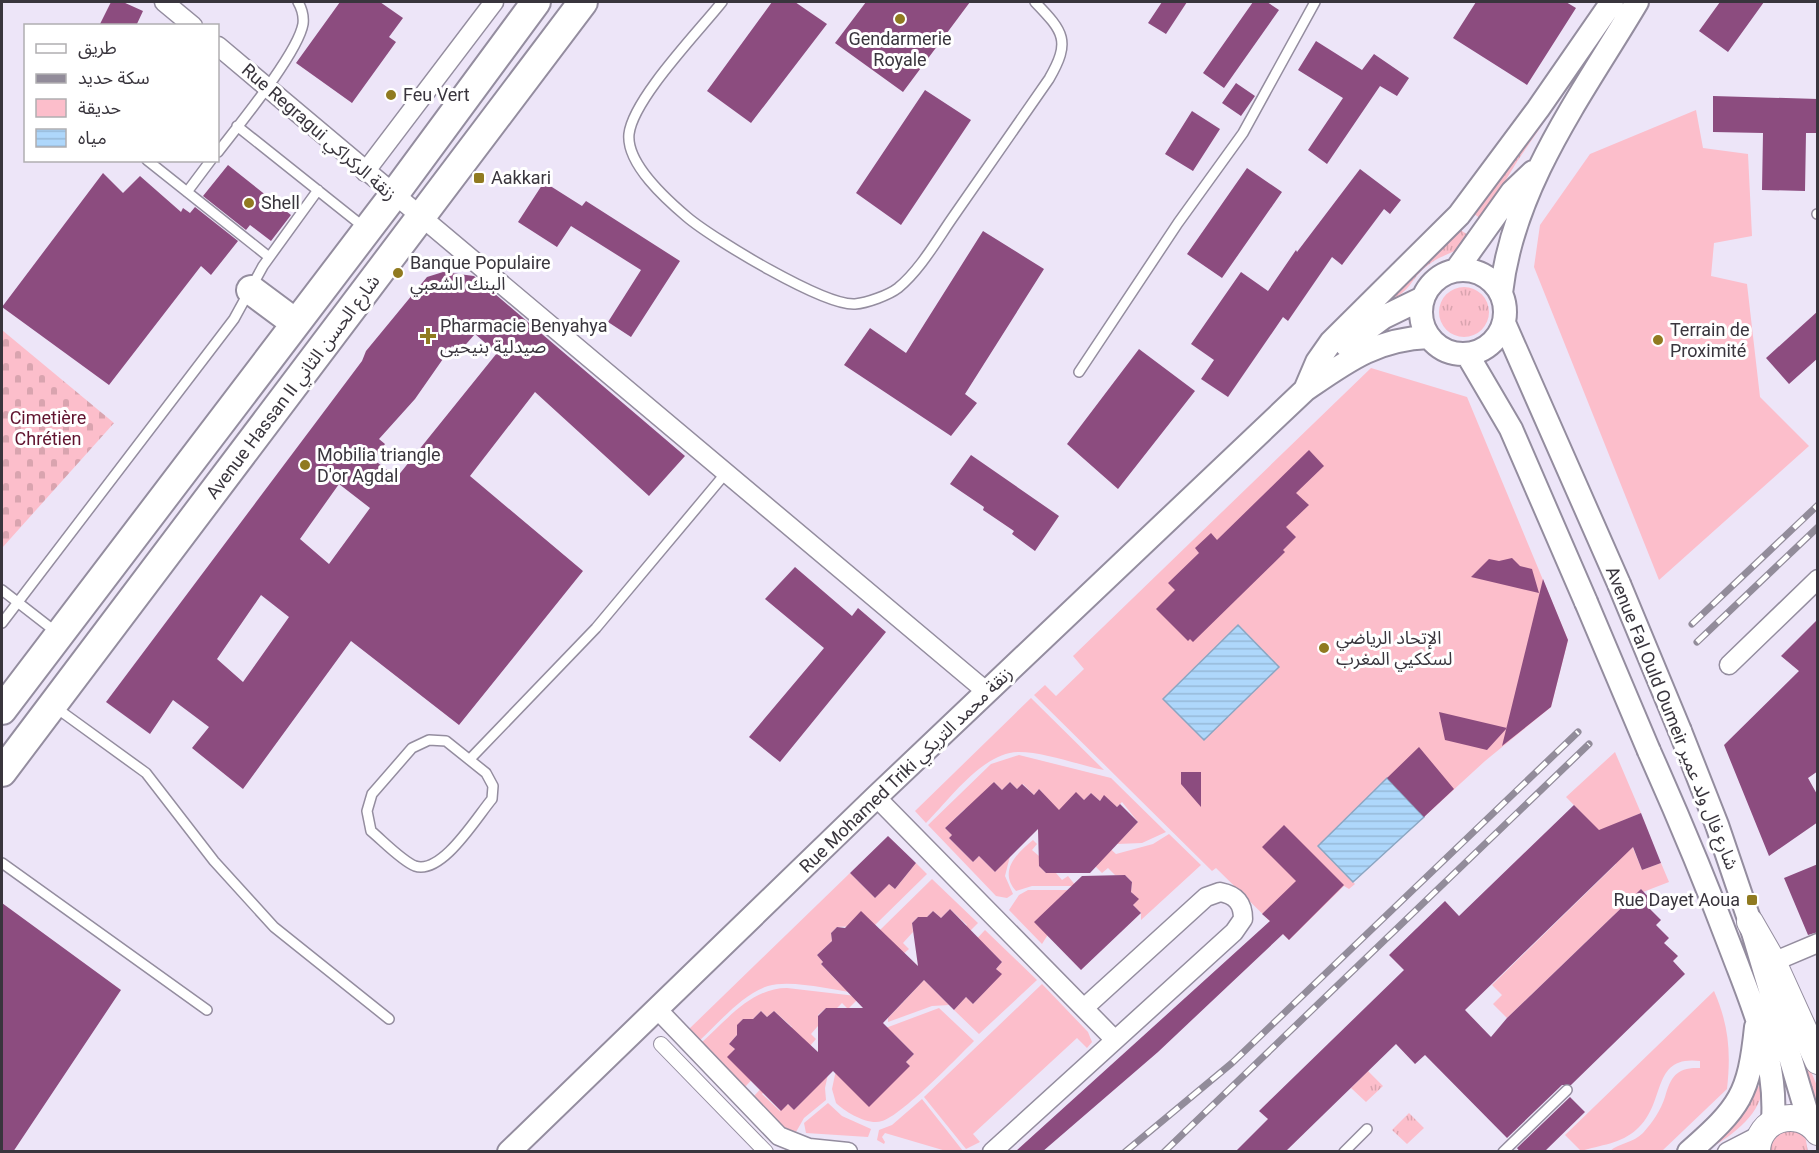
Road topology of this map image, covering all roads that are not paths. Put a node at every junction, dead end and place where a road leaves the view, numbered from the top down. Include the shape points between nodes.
1 (164, 2) edge
2 (298, 2) edge
3 (494, 2) edge
4 (536, 2) edge
5 (583, 2) edge
6 (722, 2) edge
7 (1035, 2) edge
8 (1315, 2) edge
9 (1612, 2) edge
10 (1637, 2) edge
11 (191, 24) edge
12 (219, 47) edge
13 (267, 87) junction
14 (237, 126) junction
15 (219, 151) edge
16 (150, 162) edge
17 (210, 162) edge
18 (1539, 167) junction
19 (365, 172) junction
20 (318, 190) junction
21 (187, 192) junction
22 (393, 196) junction
23 (420, 219) junction
24 (367, 229) junction
25 (269, 257) junction
26 (1456, 269) junction
27 (251, 290) junction
28 (1501, 293) junction
29 (1423, 298) junction
30 (294, 322) junction
31 (1504, 323) junction
32 (1429, 337) junction
33 (1467, 354) junction
34 (1079, 372) dead end
35 (1305, 390) junction
36 (725, 474) junction
37 (1818, 579) edge
38 (2, 590) edge
39 (17, 603) junction
40 (2, 623) edge
41 (58, 634) junction
42 (1729, 665) dead end
43 (987, 692) junction
44 (53, 705) junction
45 (2, 710) edge
46 (470, 759) junction
47 (2, 772) edge
48 (876, 797) junction
49 (2, 862) edge
50 (1750, 922) junction
51 (1818, 943) edge
52 (1773, 962) junction
53 (1084, 1008) junction
54 (657, 1009) junction
55 (207, 1010) dead end
56 (389, 1019) dead end
57 (1756, 1019) junction
58 (1115, 1040) junction
59 (661, 1044) dead end
60 (1818, 1061) edge
61 (1567, 1090) dead end
62 (1814, 1128) edge
63 (1367, 1129) dead end
64 (1763, 1136) edge
65 (509, 1152) edge
66 (766, 1152) edge
67 (848, 1152) edge
68 (992, 1152) edge
69 (1344, 1152) edge
70 (1503, 1152) edge
71 (1689, 1152) edge
72 (1727, 1152) edge

1 - 11 street
2 - 13 lane via 304,21 301,33
3 - 19 street
4 - 22 main road, Avenue Hassan II شارع الحسن الثاني
5 - 23 main road, Avenue Hassan II شارع الحسن الثاني
6 - 7 lane via 649,93 634,118 628,136 635,162 689,219 826,299 855,304 897,289 927,255 1049,79 1064,47 1059,31
8 - 34 lane via 1244,133 1178,223
9 - 35 street via 1478,191 1437,239 1331,342
10 - 18 street
12 - 13 street, Rue Regragui زنقة الركراكي
13 - 14 lane
13 - 19 street, Rue Regragui زنقة الركراكي
14 - 15 lane
14 - 20 lane
16 - 21 lane
17 - 21 lane
18 - 26 street via 1512,192
18 - 28 street, Avenue Fal Ould Oumeir شارع فال ولد عمير via 1510,242
19 - 22 street, Rue Regragui زنقة الركراكي
20 - 24 lane
20 - 25 lane
21 - 25 lane
22 - 23 street, Rue Regragui زنقة الركراكي
22 - 24 main road, Avenue Hassan II شارع الحسن الثاني
23 - 36 street, Rue Regragui زنقة الركراكي
23 - 44 main road, Avenue Hassan II شارع الحسن الثاني
24 - 30 main road, Avenue Hassan II شارع الحسن الثاني
25 - 27 lane
26 - 28 street via 1478,272
26 - 29 street via 1440,276
27 - 30 main road
27 - 39 lane via 234,319
28 - 31 street, Avenue Fal Ould Oumeir شارع فال ولد عمير
29 - 32 street via 1422,320
29 - 35 street, Rue Mohamed Triki زنقة محمد التريكي via 1384,317 1348,342
30 - 41 main road, Avenue Hassan II شارع الحسن الثاني
31 - 33 street via 1494,341
31 - 50 street, Avenue Fal Ould Oumeir شارع فال ولد عمير, bridge via 1680,731
32 - 33 street via 1450,352
32 - 35 street, Rue Mohamed Triki زنقة محمد التريكي via 1397,340 1367,350
33 - 57 street, Avenue Fal Ould Oumeir شارع فال ولد عمير, bridge via 1510,429 1586,602 1701,871
35 - 43 street, Rue Mohamed Triki زنقة محمد التريكي
36 - 43 street, Rue Regragui زنقة الركراكي
36 - 46 lane via 596,628
37 - 42 street
38 - 39 lane
39 - 40 lane
39 - 41 lane
41 - 45 main road, Avenue Hassan II شارع الحسن الثاني
43 - 48 street, Rue Mohamed Triki زنقة محمد التريكي
44 - 47 main road, Avenue Hassan II شارع الحسن الثاني
44 - 56 lane via 146,773 214,861 274,927
46 - 46 lane via 494,786 492,799 442,861 429,867 414,866 371,831 367,811 372,794 412,748 429,740 446,741
48 - 53 street
48 - 54 street, Rue Mohamed Triki زنقة محمد التريكي
49 - 55 lane
50 - 52 main road
50 - 62 street, Avenue Fal Ould Oumeir شارع فال ولد عمير
51 - 52 street
52 - 60 main road
53 - 58 street
53 - 58 street via 1206,897 1220,892 1235,897 1243,911 1240,926
54 - 65 street, Rue Mohamed Triki زنقة محمد التريكي
54 - 67 street via 779,1136 809,1148
57 - 64 street, Avenue Fal Ould Oumeir شارع فال ولد عمير via 1773,1076
57 - 71 street via 1752,1067 1743,1094 1727,1118
58 - 68 street
59 - 66 street
61 - 70 lane
62 - 64 main road via 1796,1118
63 - 69 lane
64 - 72 street

